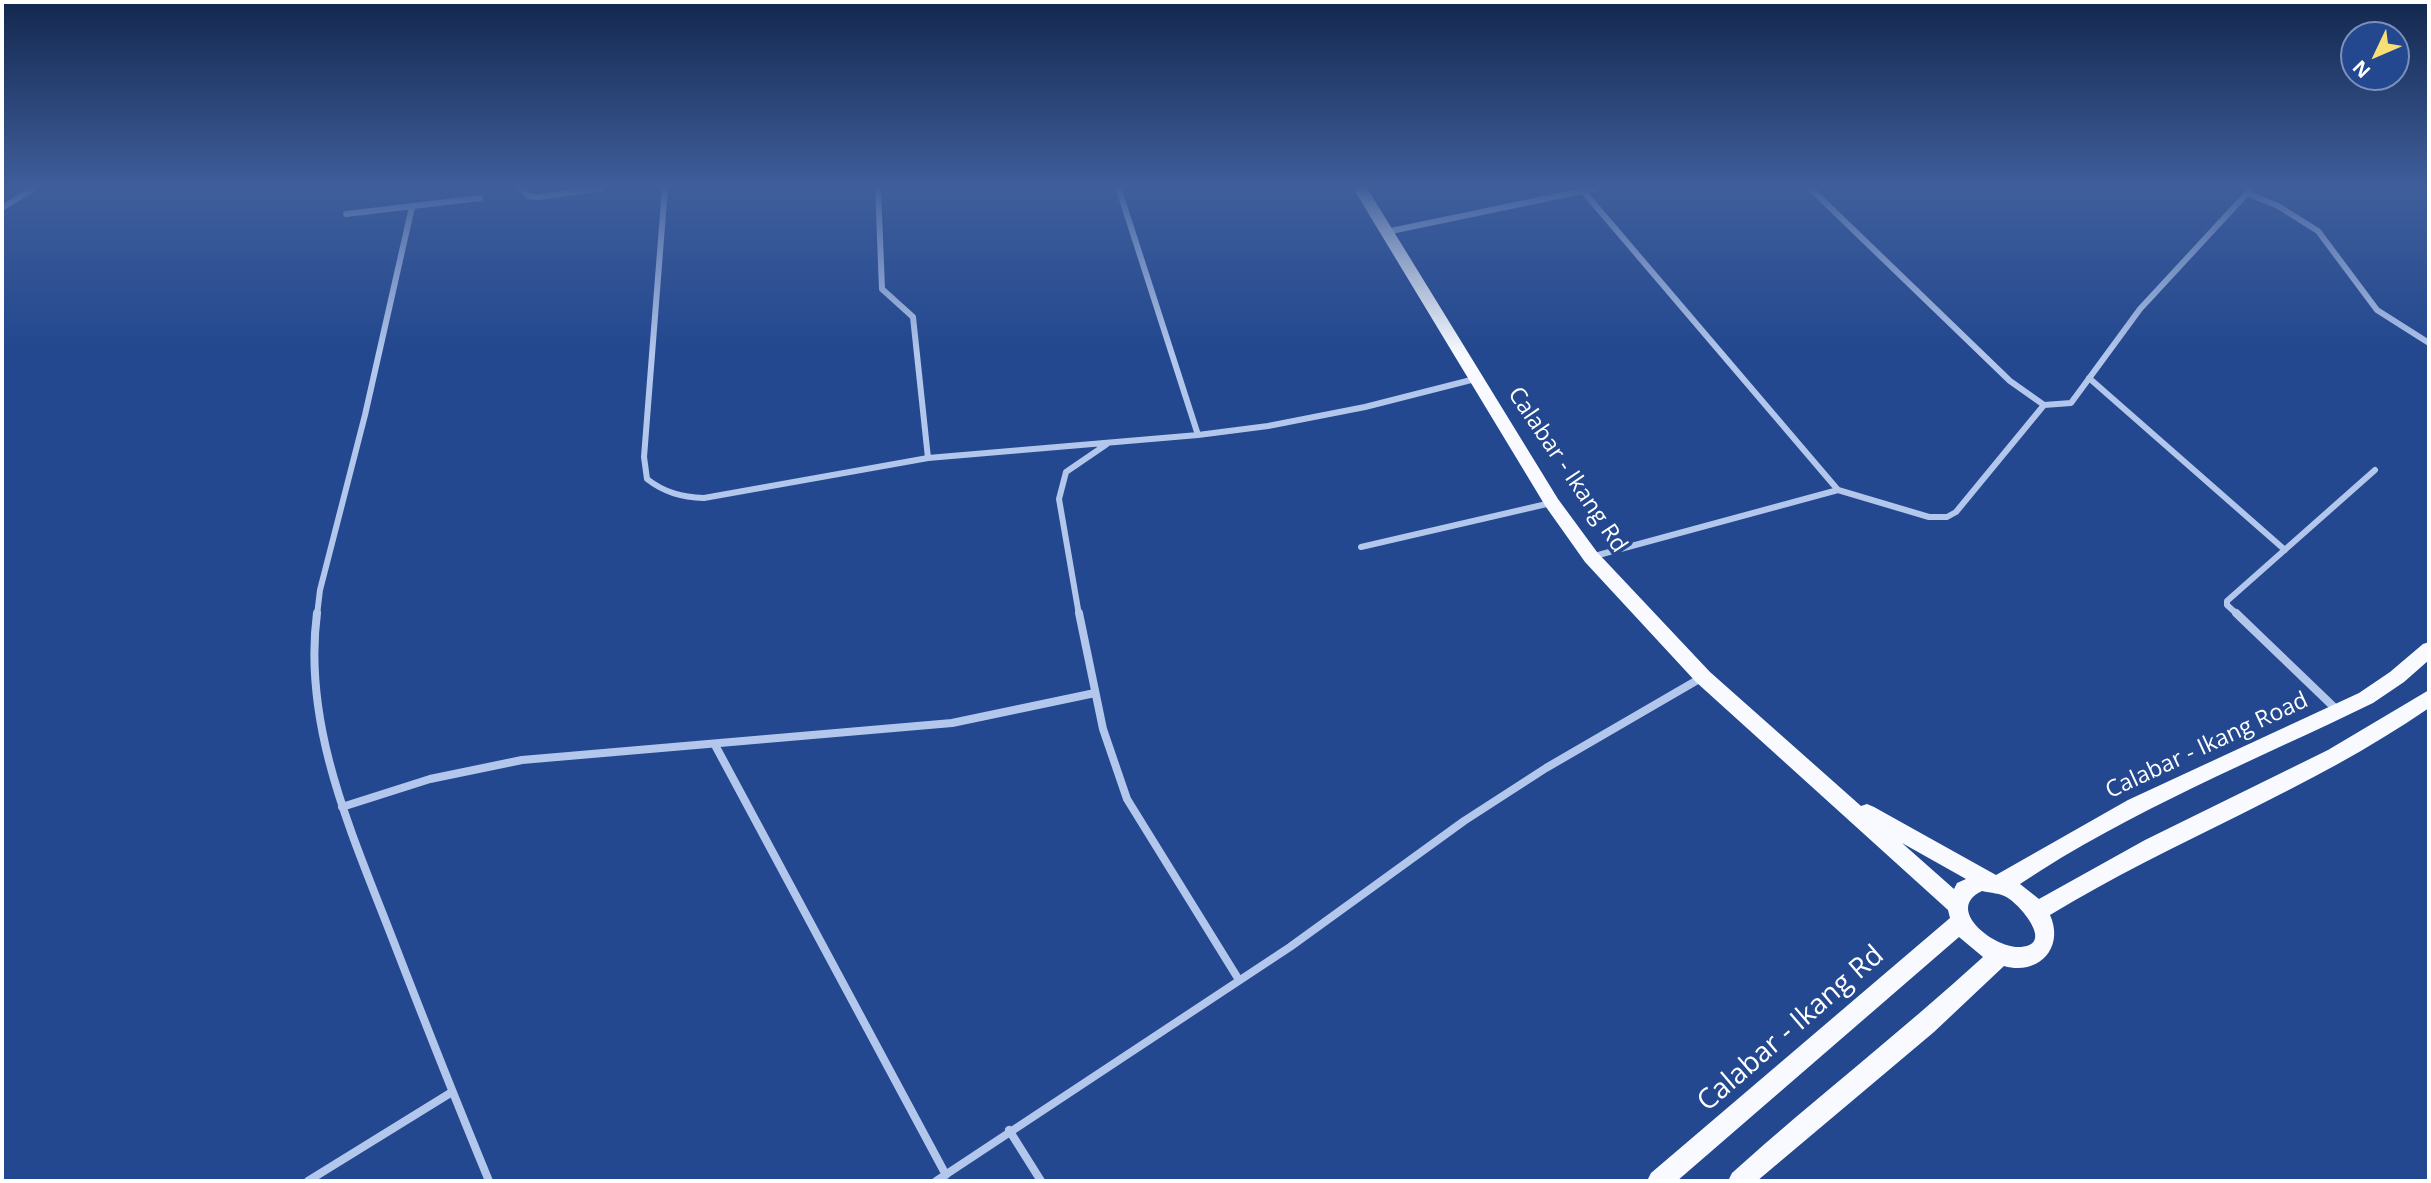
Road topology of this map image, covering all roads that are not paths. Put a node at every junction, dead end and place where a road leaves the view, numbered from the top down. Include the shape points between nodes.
1 (404, 243) edge
2 (661, 243) edge
3 (880, 243) edge
4 (1136, 243) edge
5 (1394, 243) edge
6 (1628, 243) edge
7 (1867, 243) edge
8 (2201, 243) edge
9 (2327, 243) edge
10 (2429, 343) edge
11 (2089, 378) junction
12 (1475, 379) junction
13 (2044, 405) junction
14 (1198, 435) junction
15 (1110, 442) junction
16 (928, 458) junction
17 (2375, 470) dead end
18 (1838, 490) junction
19 (1552, 503) junction
20 (1361, 547) dead end
21 (2285, 550) junction
22 (1591, 557) junction
23 (2429, 649) edge
24 (1703, 677) junction
25 (1096, 694) junction
26 (2429, 698) edge
27 (2338, 712) junction
28 (715, 745) junction
29 (1841, 798) junction
30 (342, 807) junction
31 (1996, 883) junction
32 (2038, 911) junction
33 (1959, 913) junction
34 (2000, 955) junction
35 (1239, 980) junction
36 (452, 1092) junction
37 (1009, 1130) junction
38 (946, 1175) junction
39 (308, 1181) edge
40 (489, 1181) edge
41 (936, 1181) edge
42 (1041, 1181) edge
43 (1660, 1181) edge
44 (1740, 1181) edge

1 - 30 street via 320,590 314,636 317,708
2 - 16 street via 644,457 647,479 662,491 704,498
3 - 16 street via 882,289 913,317
4 - 14 street
5 - 12 main road, Calabar - Ikang Rd
6 - 18 street
7 - 13 street via 2010,382
8 - 11 street via 2140,309
9 - 10 street via 2377,310
11 - 13 street via 2071,402
11 - 21 street
12 - 14 street via 1365,407
12 - 19 main road, Calabar - Ikang Rd
13 - 18 street via 1956,512 1947,517 1928,517
14 - 15 street
15 - 16 street
15 - 25 street via 1066,472 1059,499
17 - 21 street
18 - 22 street
19 - 20 street
19 - 22 main road, Calabar - Ikang Rd
21 - 27 street via 2227,601 2227,606
22 - 24 main road, Calabar - Ikang Rd
23 - 27 main road, Calabar - Ikang Road via 2398,677
24 - 29 main road, Calabar - Ikang Rd
24 - 35 street via 1464,821
25 - 28 street via 951,723
25 - 35 street via 1127,799
26 - 32 main road via 2384,730 2168,838
27 - 31 main road, Calabar - Ikang Road via 2106,819
28 - 30 street via 463,769
28 - 38 street
29 - 31 main road, Calabar - Ikang Rd
29 - 33 main road, Calabar - Ikang Rd
30 - 36 street
31 - 32 main road via 2023,895
31 - 33 main road via 1967,887
32 - 34 main road via 2045,928 2040,949 2020,958
33 - 34 main road via 1973,938
33 - 43 main road, Calabar - Ikang Rd
34 - 44 main road via 1926,1024
35 - 37 street
36 - 39 street
36 - 40 street
37 - 38 street
37 - 42 street
38 - 41 street

